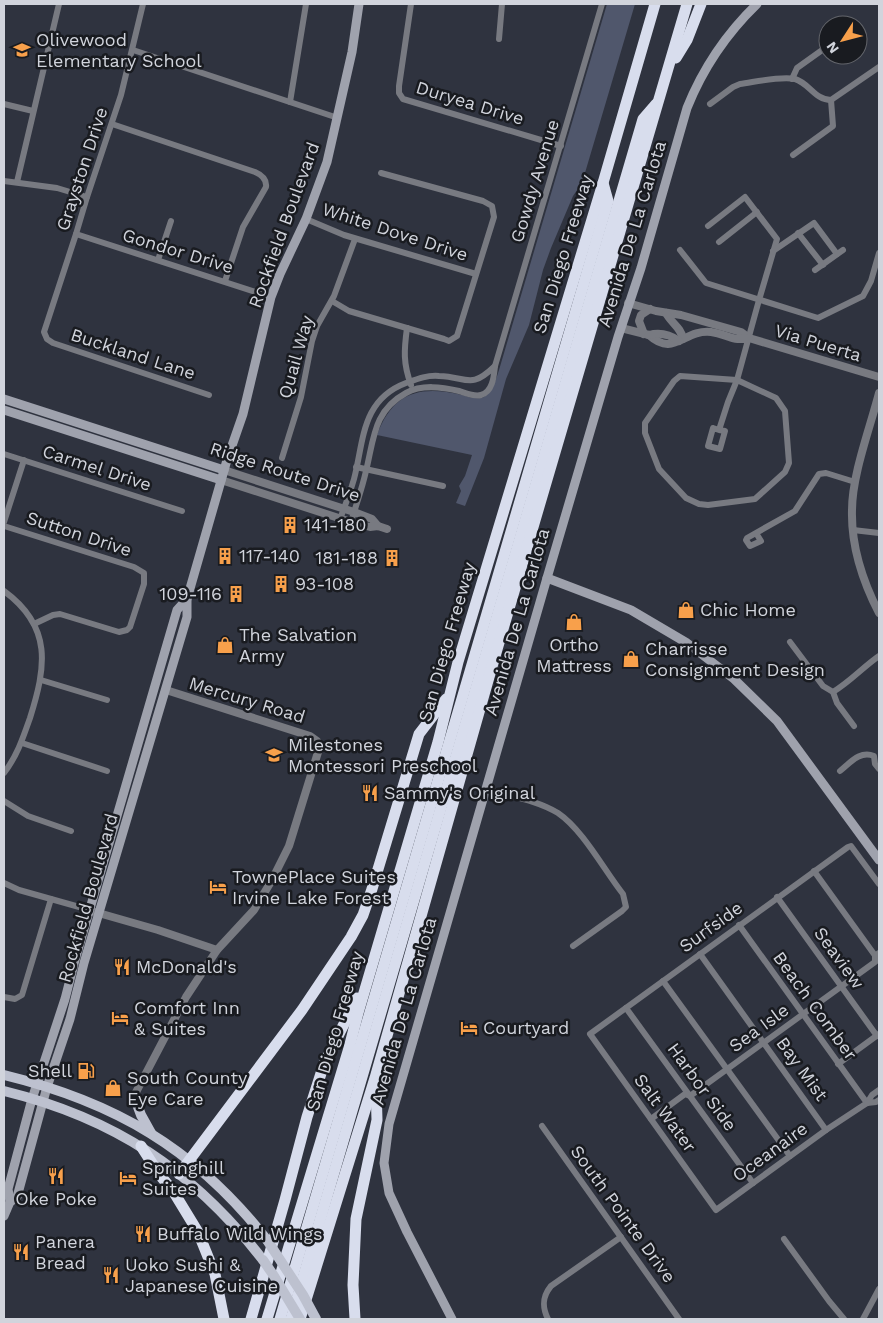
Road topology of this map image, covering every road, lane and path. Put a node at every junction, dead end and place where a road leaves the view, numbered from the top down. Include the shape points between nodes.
1 (59, 4) edge
2 (143, 4) edge
3 (306, 4) edge
4 (359, 4) edge
5 (411, 4) edge
6 (502, 4) edge
7 (602, 4) edge
8 (655, 4) edge
9 (687, 4) edge
10 (701, 4) edge
11 (757, 4) edge
12 (499, 39) dead end
13 (133, 50) junction
14 (818, 53) edge
15 (879, 67) edge
16 (669, 68) junction
17 (792, 79) junction
18 (660, 99) junction
19 (831, 100) junction
20 (290, 102) junction
21 (4, 104) edge
22 (710, 104) dead end
23 (33, 111) junction
24 (338, 118) junction
25 (112, 124) junction
26 (561, 146) junction
27 (792, 155) dead end
28 (380, 173) dead end
29 (4, 181) edge
30 (18, 182) junction
31 (603, 183) junction
32 (86, 198) junction
33 (757, 212) junction
34 (306, 218) junction
35 (171, 221) dead end
36 (708, 226) dead end
37 (76, 234) junction
38 (798, 234) junction
39 (355, 239) junction
40 (719, 242) dead end
41 (680, 250) dead end
42 (843, 250) dead end
43 (774, 251) junction
44 (879, 253) edge
45 (837, 254) junction
46 (158, 260) junction
47 (823, 265) junction
48 (815, 270) dead end
49 (476, 274) junction
50 (225, 281) junction
51 (272, 297) junction
52 (332, 300) junction
53 (759, 300) junction
54 (628, 304) junction
55 (650, 309) junction
56 (666, 313) junction
57 (407, 328) junction
58 (621, 328) junction
59 (646, 334) junction
60 (749, 338) junction
61 (681, 340) junction
62 (48, 341) joint
63 (495, 366) junction
64 (879, 377) edge
65 (737, 380) junction
66 (410, 381) junction
67 (413, 390) junction
68 (879, 393) edge
69 (209, 395) dead end
70 (4, 399) edge
71 (4, 410) edge
72 (719, 430) dead end
73 (4, 454) edge
74 (282, 458) dead end
75 (24, 460) junction
76 (356, 467) junction
77 (367, 469) junction
78 (224, 470) junction
79 (221, 480) junction
80 (855, 482) junction
81 (443, 486) dead end
82 (344, 509) junction
83 (182, 511) dead end
84 (354, 512) junction
85 (340, 519) junction
86 (4, 522) edge
87 (351, 522) junction
88 (4, 526) edge
89 (378, 526) junction
90 (387, 529) dead end
91 (852, 530) junction
92 (756, 533) dead end
93 (879, 533) edge
94 (547, 578) junction
95 (4, 591) edge
96 (187, 599) junction
97 (879, 613) edge
98 (34, 624) junction
99 (790, 642) dead end
100 (879, 656) edge
101 (158, 679) junction
102 (41, 680) junction
103 (166, 690) junction
104 (833, 692) junction
105 (449, 696) junction
106 (107, 700) dead end
107 (854, 726) dead end
108 (22, 743) junction
109 (879, 769) edge
110 (840, 770) dead end
111 (107, 771) dead end
112 (4, 773) edge
113 (485, 789) junction
114 (4, 801) edge
115 (71, 830) dead end
116 (879, 860) edge
117 (814, 871) junction
118 (4, 883) edge
119 (879, 884) edge
120 (778, 897) junction
121 (51, 899) junction
122 (90, 910) junction
123 (100, 914) junction
124 (739, 925) junction
125 (573, 946) dead end
126 (217, 950) junction
127 (700, 954) junction
128 (878, 957) edge
129 (370, 972) junction
130 (663, 981) junction
131 (841, 986) junction
132 (4, 996) edge
133 (626, 1008) junction
134 (802, 1014) junction
135 (590, 1034) joint
136 (878, 1035) edge
137 (764, 1042) junction
138 (838, 1064) junction
139 (727, 1069) junction
140 (4, 1075) edge
141 (375, 1078) junction
142 (42, 1085) junction
143 (879, 1090) edge
144 (4, 1091) edge
145 (134, 1096) joint
146 (690, 1096) junction
147 (32, 1099) junction
148 (879, 1100) edge
149 (44, 1103) junction
150 (867, 1103) junction
151 (651, 1119) junction
152 (542, 1126) dead end
153 (826, 1130) junction
154 (152, 1134) junction
155 (141, 1146) junction
156 (790, 1156) junction
157 (189, 1160) junction
158 (179, 1174) junction
159 (753, 1183) junction
160 (10, 1202) junction
161 (716, 1210) joint
162 (4, 1216) edge
163 (621, 1237) junction
164 (784, 1238) dead end
165 (879, 1289) edge
166 (301, 1316) edge
167 (224, 1319) edge
168 (251, 1319) edge
169 (268, 1319) edge
170 (280, 1319) edge
171 (291, 1319) edge
172 (316, 1319) edge
173 (355, 1319) edge
174 (452, 1319) edge
175 (548, 1319) edge
176 (679, 1319) edge
177 (844, 1319) edge
178 (863, 1319) edge

1 - 23 street
2 - 13 street, Grayston Drive
3 - 20 street
4 - 24 main road, Rockfield Boulevard
5 - 26 street, Duryea Drive via 400,96
6 - 12 street
7 - 26 street, Gowdy Avenue
8 - 31 highway, San Diego Freeway
9 - 16 highway
10 - 16 highway via 687,40
11 - 54 main road, Avenida De La Carlota via 720,46 696,85
13 - 20 street
13 - 25 street, Grayston Drive
14 - 17 street via 797,68
15 - 19 street
16 - 18 highway
17 - 19 street via 822,99
17 - 22 street via 740,84
18 - 141 highway
18 - 171 highway via 643,119
19 - 27 street via 833,126
20 - 24 street
21 - 23 street
23 - 30 street
24 - 34 main road, Rockfield Boulevard
25 - 32 street, Grayston Drive
25 - 50 street via 255,172 266,181 266,187 243,227
26 - 63 street, Gowdy Avenue
28 - 49 street via 492,206 494,217
29 - 30 street
30 - 32 street via 57,188
31 - 105 highway, San Diego Freeway
31 - 170 highway via 608,201
32 - 37 street, Grayston Drive
33 - 36 street via 745,197
33 - 40 street
33 - 43 street via 777,239
34 - 39 street, White Dove Drive
34 - 51 main road, Rockfield Boulevard
35 - 46 street
37 - 46 street, Gondor Drive
37 - 62 street, Grayston Drive via 44,328
38 - 43 street
38 - 45 street via 814,223
38 - 47 street
39 - 49 street, White Dove Drive
39 - 52 street, Quail Way
41 - 53 street via 706,283
42 - 45 street
43 - 53 street
44 - 53 street via 863,296 818,318
45 - 47 street
46 - 50 street, Gondor Drive
47 - 48 street
49 - 57 street via 454,339 449,341
50 - 51 street, Gondor Drive
51 - 78 main road, Rockfield Boulevard via 244,414
52 - 57 street via 348,311
52 - 74 street, Quail Way via 317,326
53 - 60 street
54 - 55 street, Via Puerta
54 - 58 main road, Avenida De La Carlota
55 - 56 street, Via Puerta
55 - 59 street via 641,315 639,321
56 - 60 street, Via Puerta via 741,332
56 - 61 street via 682,332
57 - 66 street via 404,355
58 - 59 street
58 - 94 main road, Avenida De La Carlota
59 - 61 street, Via Puerta via 664,344
60 - 61 street, Via Puerta via 738,340 710,332
60 - 64 street, Via Puerta
60 - 65 street, Via Puerta
62 - 69 street, Buckland Lane
63 - 66 street via 484,376 467,382 440,376
63 - 67 street, Gowdy Avenue via 493,381 482,395 437,387
65 - 65 street via 680,376 645,423 645,433 659,469 686,498 699,504 755,499 785,472 789,463 782,404
65 - 72 street, Via Puerta
66 - 67 street
66 - 76 street via 390,391 371,412
67 - 77 street, Gowdy Avenue via 394,402 380,420 374,431
68 - 80 street
70 - 78 main road, Ridge Route Drive
71 - 79 main road, Ridge Route Drive
73 - 75 street, Carmel Drive
75 - 83 street, Carmel Drive
75 - 86 street
76 - 77 street
76 - 82 street
77 - 81 street
77 - 84 street, Gowdy Avenue
78 - 79 main road, Rockfield Boulevard
78 - 82 street, Ridge Route Drive
79 - 85 street, Ridge Route Drive
79 - 96 main road, Rockfield Boulevard
80 - 91 street
80 - 92 street via 819,474 795,511
82 - 84 street, Ridge Route Drive
82 - 85 street
84 - 87 street, Gowdy Avenue
84 - 89 street, Ridge Route Drive via 372,519
85 - 87 street, Ridge Route Drive
87 - 89 street, Ridge Route Drive via 370,528
88 - 98 street, Sutton Drive via 134,567 144,573 144,584 127,630 118,632 60,614
89 - 90 street
91 - 93 street
91 - 97 street via 859,568
94 - 113 main road, Avenida De La Carlota
94 - 116 main road via 631,610 686,643 727,673 777,721
95 - 98 street via 20,604
96 - 101 main road, Rockfield Boulevard via 177,610
96 - 103 main road, Rockfield Boulevard via 187,617
98 - 102 street via 43,659
99 - 104 street via 823,686
100 - 104 street
101 - 103 main road
101 - 122 main road, Rockfield Boulevard
102 - 106 street
102 - 108 street
103 - 123 main road, Rockfield Boulevard
103 - 126 street, Mercury Road via 310,736 317,741 319,750 281,864 254,910
104 - 107 street
105 - 129 highway, San Diego Freeway
105 - 157 highway via 420,734 372,889 351,937 302,1010
108 - 111 street
108 - 112 street
109 - 110 street via 874,756 865,754
113 - 125 street via 542,806 561,816 573,826 623,894 626,907 622,912
113 - 174 main road, Avenida De La Carlota via 389,1124 384,1153 386,1183 393,1202
114 - 115 street via 28,816
117 - 119 street, Surfside via 850,846
117 - 120 street, Surfside
117 - 128 street
118 - 121 street
120 - 124 street, Surfside
120 - 131 street, Seaview
121 - 122 street
121 - 132 street via 23,992 19,998
122 - 123 street
122 - 142 main road, Rockfield Boulevard
123 - 126 street
123 - 142 main road, Rockfield Boulevard via 70,1019
124 - 127 street, Surfside
124 - 134 street, Beach Comber
126 - 145 street via 186,997
127 - 130 street, Surfside
127 - 137 street, Bay Mist
128 - 131 street, Sea Isle
129 - 168 highway via 324,1064
129 - 169 highway, San Diego Freeway
130 - 133 street, Surfside
130 - 139 street
131 - 134 street, Sea Isle
131 - 136 street, Seaview
133 - 135 street, Surfside
133 - 146 street, Harbor Side
134 - 137 street, Sea Isle
134 - 138 street, Beach Comber
135 - 151 street, Salt Water
136 - 138 street
137 - 139 street, Sea Isle
137 - 153 street, Bay Mist
138 - 150 street, Beach Comber
139 - 146 street, Sea Isle
139 - 156 street
140 - 142 main road
141 - 166 highway
141 - 173 highway via 377,1120 356,1219 352,1285
142 - 147 main road, Rockfield Boulevard
142 - 149 main road, Rockfield Boulevard
142 - 154 main road via 104,1108
143 - 150 street, Oceanaire
144 - 147 main road
145 - 154 main road
146 - 151 street, Sea Isle via 685,1094
146 - 159 street, Harbor Side
147 - 149 main road
147 - 160 main road, Rockfield Boulevard via 8,1189
148 - 150 street, Oceanaire
149 - 155 main road via 106,1127
149 - 160 main road, Rockfield Boulevard via 17,1197
150 - 153 street, Oceanaire
151 - 161 street, Salt Water
152 - 163 street, South Pointe Drive
153 - 156 street, Oceanaire
154 - 157 main road
155 - 158 main road
155 - 167 highway via 198,1232 214,1274
156 - 159 street, Oceanaire
157 - 158 highway
157 - 172 main road, bridge via 225,1192 267,1240
158 - 166 main road, bridge via 234,1226 263,1260
159 - 161 street, Oceanaire
160 - 162 main road, Rockfield Boulevard
163 - 175 street via 551,1286 543,1300
163 - 176 street, South Pointe Drive
164 - 177 street
165 - 178 street

